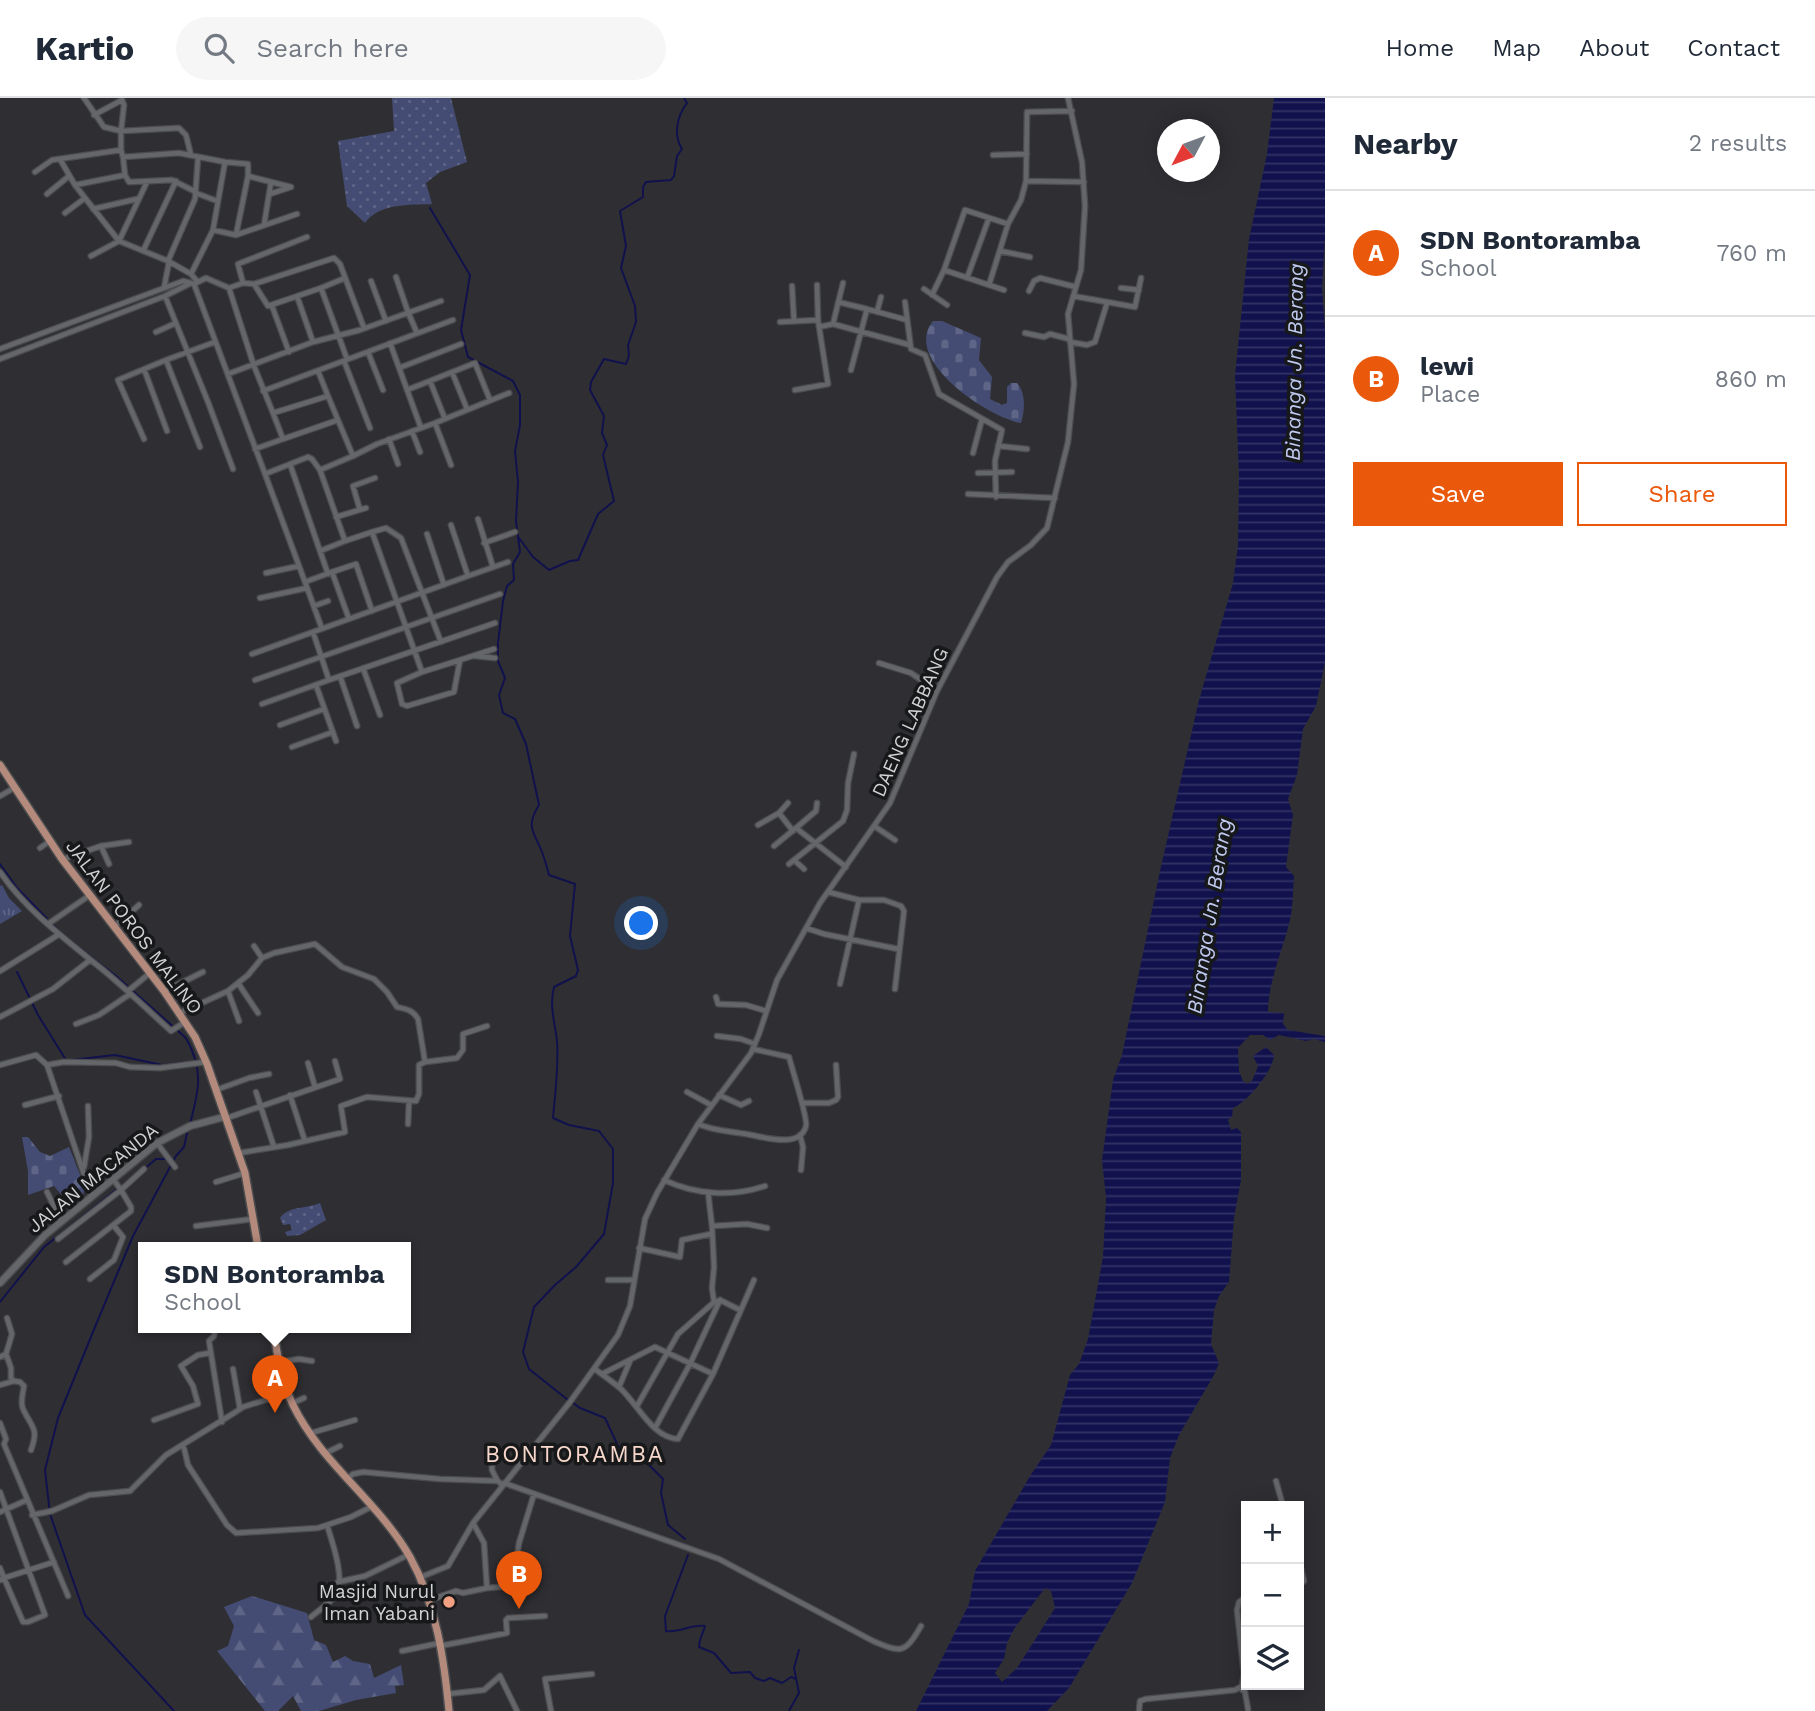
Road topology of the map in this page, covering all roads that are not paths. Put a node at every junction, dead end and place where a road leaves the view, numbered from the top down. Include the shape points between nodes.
1 (84, 98) edge
2 (1068, 98) edge
3 (1072, 111) junction
4 (94, 115) junction
5 (121, 131) junction
6 (121, 150) junction
7 (1027, 154) junction
8 (191, 155) junction
9 (993, 155) dead end
10 (123, 157) junction
11 (198, 158) junction
12 (61, 160) junction
13 (225, 162) junction
14 (35, 172) dead end
15 (69, 176) junction
16 (125, 176) junction
17 (248, 176) junction
18 (176, 181) junction
19 (1026, 181) junction
20 (147, 182) junction
21 (271, 182) junction
22 (1084, 182) junction
23 (75, 185) junction
24 (195, 192) junction
25 (47, 194) dead end
26 (269, 195) junction
27 (85, 198) junction
28 (137, 199) junction
29 (218, 201) junction
30 (93, 209) junction
31 (65, 213) dead end
32 (297, 214) dead end
33 (989, 218) junction
34 (1008, 224) junction
35 (264, 225) junction
36 (214, 230) junction
37 (236, 235) junction
38 (307, 237) dead end
39 (118, 241) junction
40 (143, 251) junction
41 (1000, 251) junction
42 (91, 256) dead end
43 (1030, 257) dead end
44 (168, 262) junction
45 (944, 271) junction
46 (191, 274) junction
47 (396, 277) dead end
48 (345, 278) junction
49 (967, 278) junction
50 (1141, 278) dead end
51 (371, 281) dead end
52 (193, 283) junction
53 (243, 283) junction
54 (843, 283) dead end
55 (254, 284) junction
56 (817, 285) dead end
57 (989, 285) junction
58 (792, 286) dead end
59 (1076, 287) junction
60 (164, 288) junction
61 (229, 288) junction
62 (321, 288) junction
63 (1121, 288) dead end
64 (924, 289) dead end
65 (1004, 290) dead end
66 (1139, 290) junction
67 (1028, 291) dead end
68 (932, 295) junction
69 (164, 296) junction
70 (297, 296) junction
71 (1073, 296) junction
72 (881, 297) dead end
73 (441, 301) dead end
74 (838, 302) junction
75 (905, 302) dead end
76 (1107, 303) junction
77 (947, 305) dead end
78 (272, 306) junction
79 (867, 309) junction
80 (408, 312) junction
81 (877, 312) junction
82 (386, 320) junction
83 (453, 320) dead end
84 (907, 320) junction
85 (794, 321) junction
86 (780, 322) dead end
87 (176, 323) junction
88 (819, 323) junction
89 (833, 324) junction
90 (364, 328) junction
91 (156, 332) dead end
92 (417, 333) junction
93 (861, 333) junction
94 (1025, 333) dead end
95 (337, 335) junction
96 (1070, 341) junction
97 (215, 342) junction
98 (313, 342) junction
99 (390, 344) junction
100 (461, 344) dead end
101 (910, 345) junction
102 (0, 349) edge
103 (188, 352) junction
104 (289, 352) junction
105 (368, 352) junction
106 (0, 359) edge
107 (166, 360) junction
108 (345, 360) junction
109 (254, 366) junction
110 (399, 368) junction
111 (144, 369) junction
112 (851, 370) dead end
113 (318, 371) junction
114 (452, 372) junction
115 (228, 374) junction
116 (430, 381) junction
117 (383, 390) dead end
118 (407, 390) junction
119 (795, 390) dead end
120 (263, 391) junction
121 (509, 393) dead end
122 (328, 396) junction
123 (490, 400) junction
124 (467, 409) junction
125 (273, 413) junction
126 (445, 419) junction
127 (982, 419) junction
128 (338, 420) junction
129 (435, 423) junction
130 (370, 428) dead end
131 (421, 428) junction
132 (167, 431) dead end
133 (412, 431) junction
134 (144, 439) dead end
135 (282, 439) junction
136 (390, 439) junction
137 (998, 446) junction
138 (200, 447) dead end
139 (255, 449) junction
140 (1027, 449) dead end
141 (420, 452) dead end
142 (973, 453) dead end
143 (353, 456) junction
144 (290, 464) junction
145 (398, 464) dead end
146 (451, 465) dead end
147 (233, 470) dead end
148 (320, 470) junction
149 (996, 472) junction
150 (1012, 472) dead end
151 (978, 473) dead end
152 (265, 474) junction
153 (375, 478) dead end
154 (968, 494) dead end
155 (996, 497) junction
156 (1055, 498) junction
157 (336, 517) junction
158 (478, 519) dead end
159 (451, 525) dead end
160 (372, 532) junction
161 (515, 532) dead end
162 (427, 534) dead end
163 (345, 541) junction
164 (484, 543) junction
165 (320, 551) junction
166 (508, 562) dead end
167 (299, 566) junction
168 (493, 567) junction
169 (266, 573) dead end
170 (330, 573) junction
171 (468, 576) junction
172 (305, 582) junction
173 (444, 584) junction
174 (307, 588) junction
175 (422, 593) junction
176 (500, 594) dead end
177 (260, 598) dead end
178 (328, 601) dead end
179 (397, 602) junction
180 (313, 606) junction
181 (372, 611) junction
182 (349, 619) junction
183 (430, 619) junction
184 (495, 623) dead end
185 (406, 627) junction
186 (322, 629) junction
187 (313, 632) junction
188 (441, 642) junction
189 (494, 649) dead end
190 (414, 651) junction
191 (252, 654) dead end
192 (473, 655) junction
193 (321, 656) junction
194 (495, 658) dead end
195 (460, 660) junction
196 (879, 663) dead end
197 (363, 668) junction
198 (422, 672) junction
199 (340, 676) junction
200 (255, 680) dead end
201 (329, 680) junction
202 (316, 685) junction
203 (937, 691) junction
204 (262, 704) dead end
205 (324, 709) junction
206 (380, 715) dead end
207 (280, 725) dead end
208 (357, 726) dead end
209 (333, 732) junction
210 (336, 741) dead end
211 (292, 747) dead end
212 (854, 754) dead end
213 (0, 765) edge
214 (14, 788) junction
215 (0, 796) edge
216 (788, 803) dead end
217 (817, 803) dead end
218 (779, 813) junction
219 (758, 825) dead end
220 (874, 826) junction
221 (795, 829) junction
222 (895, 840) dead end
223 (50, 841) junction
224 (129, 842) dead end
225 (814, 844) junction
226 (101, 846) junction
227 (774, 846) dead end
228 (40, 848) dead end
229 (62, 859) junction
230 (109, 864) dead end
231 (846, 867) junction
232 (804, 869) dead end
233 (0, 872) edge
234 (828, 892) junction
235 (90, 895) junction
236 (859, 900) junction
237 (139, 905) dead end
238 (49, 923) junction
239 (114, 927) junction
240 (806, 928) junction
241 (58, 934) junction
242 (851, 940) junction
243 (254, 946) dead end
244 (898, 949) junction
245 (262, 958) junction
246 (90, 960) junction
247 (0, 971) edge
248 (203, 972) dead end
249 (150, 973) junction
250 (238, 983) junction
251 (840, 984) dead end
252 (895, 989) dead end
253 (164, 991) junction
254 (228, 991) junction
255 (129, 992) junction
256 (716, 997) dead end
257 (766, 1011) junction
258 (180, 1013) junction
259 (258, 1013) dead end
260 (0, 1017) edge
261 (239, 1021) dead end
262 (76, 1024) dead end
263 (183, 1024) junction
264 (487, 1026) dead end
265 (717, 1036) dead end
266 (754, 1046) junction
267 (335, 1061) dead end
268 (425, 1062) junction
269 (199, 1063) junction
270 (308, 1063) dead end
271 (0, 1065) edge
272 (47, 1065) junction
273 (836, 1065) dead end
274 (270, 1074) dead end
275 (316, 1087) junction
276 (215, 1090) junction
277 (256, 1092) dead end
278 (687, 1092) dead end
279 (290, 1095) junction
280 (719, 1095) junction
281 (59, 1096) junction
282 (749, 1101) dead end
283 (409, 1102) junction
284 (803, 1103) junction
285 (25, 1105) dead end
286 (711, 1105) junction
287 (261, 1106) junction
288 (88, 1107) dead end
289 (224, 1118) junction
290 (408, 1124) dead end
291 (698, 1124) junction
292 (800, 1135) junction
293 (304, 1138) dead end
294 (157, 1143) junction
295 (273, 1144) dead end
296 (238, 1153) junction
297 (174, 1166) dead end
298 (83, 1168) junction
299 (144, 1169) dead end
300 (801, 1170) dead end
301 (245, 1173) junction
302 (113, 1178) junction
303 (664, 1180) junction
304 (215, 1182) dead end
305 (765, 1186) dead end
306 (121, 1190) junction
307 (47, 1192) dead end
308 (708, 1192) junction
309 (91, 1195) junction
310 (253, 1219) junction
311 (61, 1221) junction
312 (114, 1226) junction
313 (196, 1226) dead end
314 (712, 1226) junction
315 (767, 1228) dead end
316 (711, 1234) junction
317 (58, 1239) dead end
318 (257, 1242) edge
319 (639, 1248) junction
320 (66, 1262) dead end
321 (90, 1279) dead end
322 (608, 1280) dead end
323 (634, 1280) junction
324 (754, 1280) dead end
325 (0, 1283) edge
326 (717, 1301) junction
327 (740, 1310) junction
328 (7, 1318) dead end
329 (215, 1333) edge
330 (274, 1333) edge
331 (666, 1352) junction
332 (210, 1353) junction
333 (3, 1356) edge
334 (312, 1361) dead end
335 (631, 1361) junction
336 (279, 1363) junction
337 (690, 1364) junction
338 (233, 1369) dead end
339 (595, 1369) junction
340 (602, 1374) junction
341 (713, 1374) junction
342 (14, 1381) junction
343 (0, 1385) edge
344 (619, 1387) junction
345 (288, 1393) junction
346 (304, 1398) dead end
347 (292, 1404) junction
348 (637, 1406) junction
349 (240, 1409) junction
350 (154, 1420) dead end
351 (355, 1420) dead end
352 (222, 1422) junction
353 (0, 1423) edge
354 (655, 1428) junction
355 (310, 1434) junction
356 (2, 1445) edge
357 (340, 1446) dead end
358 (184, 1448) dead end
359 (31, 1450) dead end
360 (326, 1453) junction
361 (492, 1458) dead end
362 (348, 1478) junction
363 (1276, 1481) dead end
364 (501, 1483) junction
365 (0, 1492) edge
366 (534, 1494) junction
367 (27, 1500) junction
368 (1282, 1501) edge
369 (372, 1506) junction
370 (6, 1509) junction
371 (0, 1512) edge
372 (32, 1515) junction
373 (327, 1525) junction
374 (476, 1526) junction
375 (409, 1555) junction
376 (54, 1562) junction
377 (0, 1568) edge
378 (29, 1569) junction
379 (421, 1577) junction
380 (2, 1579) edge
381 (338, 1583) junction
382 (487, 1588) junction
383 (68, 1596) dead end
384 (430, 1600) junction
385 (1241, 1601) edge
386 (545, 1616) dead end
387 (311, 1617) dead end
388 (921, 1626) dead end
389 (440, 1645) junction
390 (402, 1651) dead end
391 (592, 1674) dead end
392 (1240, 1688) junction
393 (447, 1694) junction
394 (1248, 1709) dead end
395 (449, 1711) edge
396 (517, 1711) edge
397 (551, 1711) edge
398 (1139, 1711) edge

1 - 4 street
2 - 3 street, DAENG LABBANG
3 - 7 street via 1027,112
3 - 22 street, DAENG LABBANG
4 - 5 street via 104,127
4 - 5 street via 122,100
5 - 6 street
5 - 8 street via 179,128 186,135
6 - 10 street
6 - 12 street
7 - 9 street
7 - 19 street
8 - 10 street
8 - 11 street
10 - 16 street
11 - 13 street
11 - 24 street
12 - 14 street via 52,160
12 - 15 street
13 - 17 street via 248,164
13 - 29 street
15 - 23 street
15 - 25 street
16 - 20 street via 129,183
16 - 23 street
17 - 21 street
17 - 37 street
18 - 20 street
18 - 24 street
18 - 40 street
19 - 22 street
19 - 34 street
20 - 28 street
21 - 26 street
21 - 26 street via 291,187
22 - 59 street, DAENG LABBANG via 1083,250
23 - 27 street
24 - 29 street
24 - 44 street
26 - 35 street
27 - 30 street
27 - 31 street
28 - 30 street
28 - 39 street
29 - 36 street
30 - 39 street
32 - 35 street
33 - 34 street
33 - 45 street via 965,210
33 - 49 street
34 - 41 street
35 - 37 street
36 - 37 street
36 - 46 street
38 - 53 street via 238,264
39 - 40 street
39 - 42 street
40 - 44 street
41 - 43 street
41 - 57 street
44 - 46 street
44 - 60 street
45 - 49 street
45 - 68 street
46 - 52 street
47 - 80 street
48 - 55 street via 332,258
48 - 62 street
48 - 90 street
49 - 57 street
50 - 66 street
51 - 82 street
52 - 60 street via 183,281
52 - 61 street via 209,278
52 - 69 street
52 - 97 street
53 - 55 street
53 - 61 street
54 - 74 street
55 - 78 street via 266,305
56 - 88 street
57 - 65 street
58 - 85 street
59 - 67 street via 1040,278
59 - 71 street, DAENG LABBANG
60 - 102 street
61 - 109 street
62 - 70 street
62 - 95 street
63 - 66 street
64 - 68 street
66 - 76 street via 1135,307
68 - 77 street
69 - 87 street
69 - 106 street
70 - 78 street
70 - 98 street
71 - 76 street
71 - 96 street, DAENG LABBANG via 1068,314
72 - 81 street
73 - 80 street
74 - 79 street
74 - 89 street
75 - 84 street
76 - 96 street via 1094,342
78 - 104 street
79 - 81 street
79 - 93 street
80 - 82 street
80 - 92 street
81 - 84 street
82 - 90 street
83 - 92 street
84 - 101 street
85 - 86 street
85 - 88 street
87 - 91 street
87 - 103 street
88 - 89 street
88 - 119 street via 828,384
89 - 93 street
90 - 95 street
92 - 99 street
93 - 101 street
93 - 112 street
94 - 96 street
95 - 98 street
95 - 108 street
96 - 156 street, DAENG LABBANG via 1073,399
97 - 103 street
97 - 115 street
98 - 104 street
99 - 105 street
99 - 110 street
100 - 110 street
101 - 127 street via 925,355 939,394
103 - 107 street
103 - 147 street
104 - 109 street
105 - 108 street
105 - 117 street
107 - 111 street
107 - 138 street
108 - 113 street
108 - 130 street
109 - 115 street
109 - 120 street
110 - 118 street
111 - 132 street
111 - 134 street via 118,380
113 - 120 street
113 - 122 street
114 - 116 street
114 - 123 street via 475,363
114 - 124 street
115 - 139 street
116 - 118 street
116 - 126 street
118 - 131 street
120 - 125 street
121 - 123 street
122 - 125 street
122 - 128 street
123 - 124 street
124 - 126 street
125 - 135 street
126 - 129 street
127 - 137 street via 1002,430
127 - 142 street
128 - 135 street
128 - 143 street
129 - 131 street
129 - 146 street
131 - 133 street
133 - 136 street
133 - 141 street
135 - 139 street
136 - 143 street
136 - 145 street
137 - 140 street
137 - 149 street
139 - 152 street
143 - 148 street
144 - 148 street via 310,457
144 - 152 street
144 - 165 street
148 - 157 street
149 - 150 street
149 - 151 street
149 - 155 street
152 - 167 street
153 - 157 street via 353,486 363,509
154 - 155 street
155 - 156 street
156 - 203 street, DAENG LABBANG via 1046,528 1002,569
157 - 163 street
158 - 164 street
159 - 171 street
160 - 163 street
160 - 175 street via 386,528 401,538
160 - 179 street
161 - 164 street
162 - 173 street
163 - 165 street
164 - 168 street
165 - 170 street
166 - 168 street
167 - 169 street
167 - 172 street
168 - 171 street
170 - 172 street
170 - 181 street via 356,564
170 - 182 street
171 - 173 street
172 - 174 street
173 - 175 street
174 - 177 street
174 - 180 street
175 - 179 street
175 - 183 street
176 - 183 street
178 - 180 street
179 - 181 street
179 - 185 street
180 - 186 street
181 - 182 street
182 - 186 street
183 - 185 street
183 - 188 street
184 - 188 street
185 - 190 street
185 - 193 street
186 - 187 street
187 - 191 street
187 - 193 street
188 - 190 street
189 - 192 street
190 - 197 street
190 - 198 street
192 - 194 street
192 - 195 street
193 - 200 street
193 - 201 street
195 - 198 street
195 - 198 street via 454,692 403,705 397,683
196 - 203 street via 911,673
197 - 199 street
197 - 206 street
199 - 201 street
199 - 208 street
201 - 202 street
202 - 204 street
202 - 205 street
203 - 220 street, DAENG LABBANG via 895,794
205 - 207 street
205 - 209 street
209 - 210 street
209 - 211 street
212 - 225 street via 846,816
213 - 214 main road, JALAN POROS MALINO
214 - 215 street
214 - 223 main road, JALAN POROS MALINO
216 - 218 street
217 - 221 street via 816,811
218 - 219 street
218 - 221 street
220 - 222 street
220 - 231 street, DAENG LABBANG
221 - 225 street
221 - 227 street
223 - 228 street
223 - 229 main road, JALAN POROS MALINO
224 - 226 street
225 - 231 street
225 - 232 street via 792,862
226 - 229 street
226 - 230 street
229 - 235 main road, JALAN POROS MALINO
231 - 234 street, DAENG LABBANG
233 - 238 street via 11,889
234 - 236 street
234 - 240 street, DAENG LABBANG
235 - 238 street
235 - 239 main road, JALAN POROS MALINO
236 - 242 street
236 - 244 street via 884,900 903,908
237 - 239 street
238 - 241 street
239 - 249 main road, JALAN POROS MALINO
240 - 242 street
240 - 257 street, DAENG LABBANG via 777,980
241 - 246 street
241 - 247 street
242 - 244 street
242 - 251 street
243 - 245 street
244 - 252 street
245 - 250 street
245 - 268 street via 314,944 342,967 374,979 397,1007 415,1014
246 - 255 street
246 - 260 street via 53,989
248 - 253 street
249 - 253 main road, JALAN POROS MALINO
249 - 255 street
250 - 254 street
250 - 259 street
253 - 258 main road, JALAN POROS MALINO
254 - 258 street
254 - 261 street
255 - 262 street via 99,1015
255 - 263 street via 171,1031
256 - 257 street via 721,1004
257 - 266 street, DAENG LABBANG
258 - 263 main road, JALAN POROS MALINO
263 - 269 main road, JALAN POROS MALINO
264 - 268 street via 463,1034 463,1050 457,1058
265 - 266 street
266 - 280 street, DAENG LABBANG
266 - 284 street via 789,1058
267 - 275 street via 340,1079
268 - 283 street via 419,1065 418,1099
269 - 272 street via 160,1068 116,1063
269 - 276 main road, JALAN POROS MALINO
270 - 275 street
271 - 272 street via 36,1055
272 - 281 street
273 - 284 street via 836,1100
274 - 276 street
275 - 279 street
276 - 289 main road, JALAN POROS MALINO
277 - 287 street
278 - 286 street
279 - 287 street
279 - 293 street
280 - 282 street via 741,1105
280 - 286 street, DAENG LABBANG
281 - 285 street
281 - 298 street
283 - 290 street
283 - 296 street via 367,1097 341,1106 345,1132
284 - 292 street via 807,1125
286 - 291 street, DAENG LABBANG
287 - 289 street
287 - 295 street
288 - 298 street
289 - 294 street, JALAN MACANDA via 190,1126
289 - 296 main road, JALAN POROS MALINO
291 - 292 street via 721,1132 779,1139
291 - 303 street, DAENG LABBANG
292 - 300 street
294 - 297 street
294 - 302 street, JALAN MACANDA
296 - 301 main road, JALAN POROS MALINO
298 - 309 street
299 - 306 street
301 - 304 street
301 - 310 main road, JALAN POROS MALINO
302 - 306 street
302 - 309 street, JALAN MACANDA
303 - 308 street
303 - 319 street, DAENG LABBANG via 645,1219
305 - 308 street via 743,1192
306 - 312 street via 132,1209
306 - 317 street
307 - 311 street
308 - 314 street
309 - 311 street, JALAN MACANDA
310 - 313 street
310 - 318 main road, JALAN POROS MALINO
311 - 325 street, JALAN MACANDA
312 - 320 street
312 - 321 street via 123,1237 116,1257
314 - 315 street
314 - 316 street
316 - 319 street via 682,1240 680,1256
316 - 326 street via 712,1287
319 - 323 street, DAENG LABBANG
322 - 323 street
323 - 339 street, DAENG LABBANG via 624,1323
324 - 327 street
326 - 327 street
326 - 331 street via 678,1334
326 - 337 street
327 - 341 street
328 - 333 street via 12,1334
329 - 332 street via 209,1341
330 - 336 main road
331 - 335 street via 652,1347
331 - 337 street
331 - 348 street
332 - 350 street via 198,1354 181,1366 198,1405
332 - 352 street
333 - 342 street
334 - 336 street
335 - 340 street
335 - 344 street
336 - 345 main road
337 - 341 street
337 - 354 street
338 - 349 street
339 - 340 street
339 - 364 street, DAENG LABBANG
340 - 344 street
341 - 354 street via 678,1439
342 - 343 street
342 - 359 street via 24,1386 23,1408 36,1431
344 - 348 street
345 - 347 main road
345 - 349 street
346 - 347 street
347 - 355 main road
348 - 354 street
349 - 352 street
351 - 355 street
352 - 372 street via 166,1455 130,1491 89,1495
353 - 356 street via 6,1440
355 - 360 main road
356 - 367 street
357 - 360 street
358 - 373 street via 188,1465 236,1533
360 - 362 main road
361 - 364 street via 492,1469
362 - 364 street via 363,1472
362 - 369 main road
363 - 368 street
364 - 366 street
364 - 374 street, DAENG LABBANG
365 - 370 street
366 - 382 street via 519,1543 513,1586
366 - 388 street via 710,1555 895,1650 908,1647
367 - 370 street
367 - 372 street
369 - 373 street
369 - 375 main road
370 - 371 street
370 - 378 street
372 - 376 street
373 - 381 street via 336,1553
374 - 379 street, DAENG LABBANG via 448,1566
374 - 382 street via 484,1543
375 - 379 main road
375 - 381 street
376 - 378 street
376 - 383 street
377 - 380 street
378 - 380 street
378 - 380 street via 45,1613 28,1622 22,1620
379 - 384 main road
381 - 387 street via 337,1594
382 - 384 street
384 - 389 main road
385 - 392 street via 1237,1610 1244,1682
386 - 389 street via 508,1618 507,1633
389 - 390 street
389 - 393 main road
391 - 397 street via 545,1679
392 - 394 street
392 - 398 street via 1141,1700
393 - 395 main road
393 - 396 street via 484,1690 500,1676

